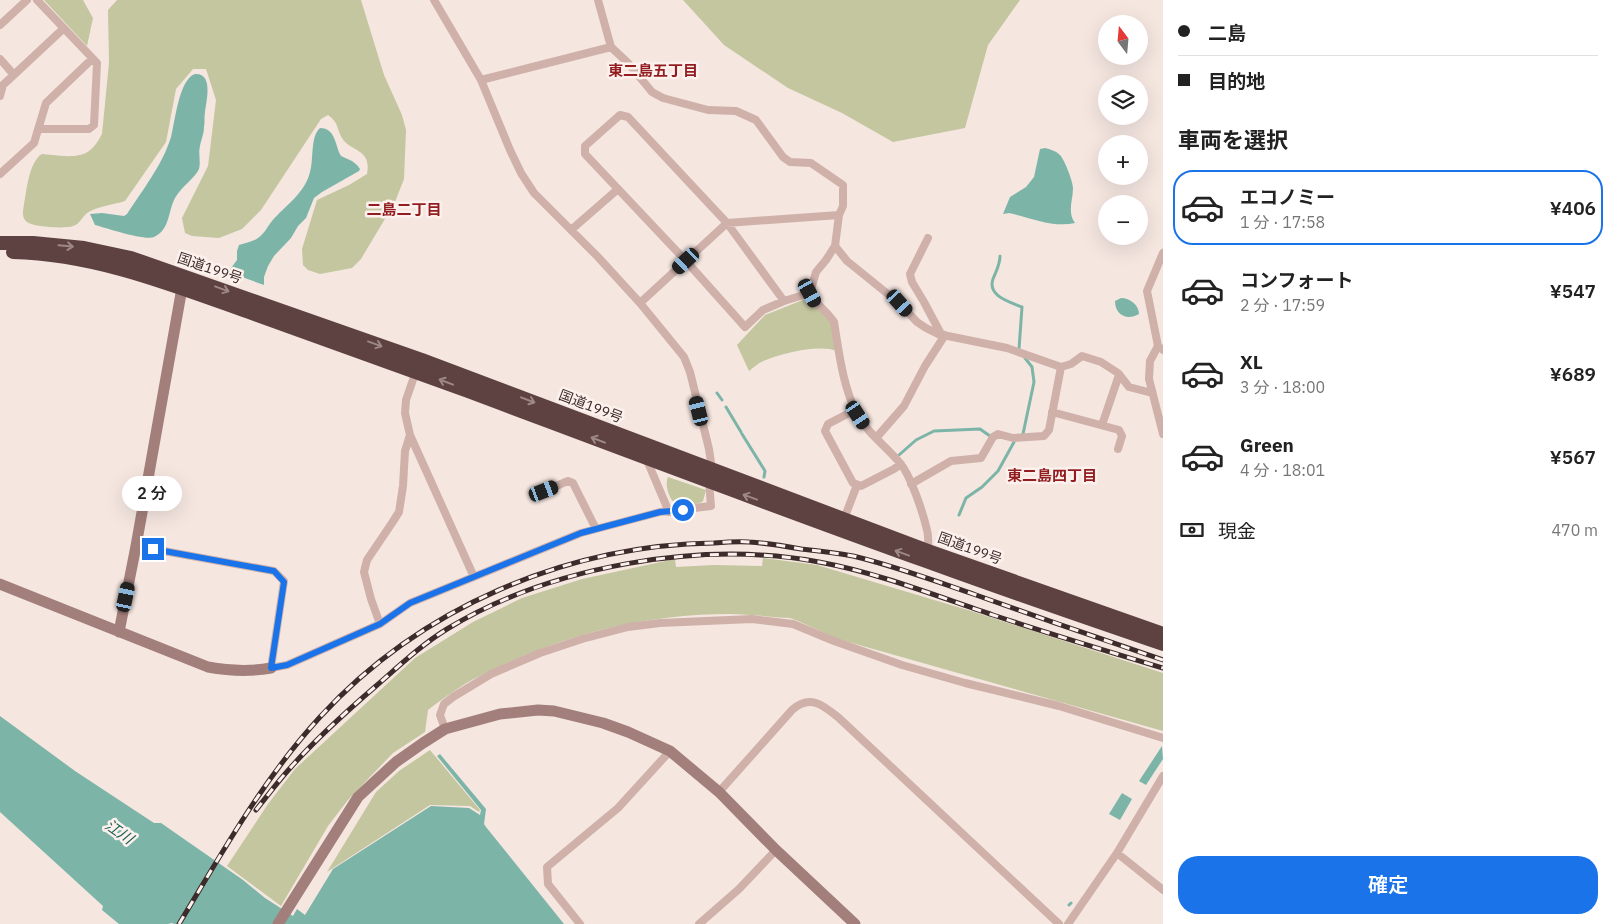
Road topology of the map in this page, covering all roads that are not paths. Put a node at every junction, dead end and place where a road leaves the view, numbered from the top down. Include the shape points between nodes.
1 (27, 0) edge
2 (37, 0) edge
3 (434, 0) edge
4 (598, 0) edge
5 (0, 25) edge
6 (63, 29) junction
7 (611, 47) junction
8 (0, 59) edge
9 (92, 59) junction
10 (14, 75) junction
11 (481, 80) junction
12 (0, 96) edge
13 (38, 129) junction
14 (0, 174) edge
15 (618, 189) junction
16 (839, 215) junction
17 (727, 223) junction
18 (571, 230) junction
19 (928, 238) dead end
20 (0, 243) edge
21 (835, 246) junction
22 (0, 252) edge
23 (1163, 253) edge
24 (686, 261) junction
25 (185, 283) junction
26 (810, 293) junction
27 (784, 301) junction
28 (640, 303) junction
29 (943, 335) junction
30 (1161, 348) edge
31 (1061, 367) junction
32 (416, 371) junction
33 (1119, 375) junction
34 (1152, 393) junction
35 (855, 410) junction
36 (1052, 412) junction
37 (1102, 425) junction
38 (1163, 434) edge
39 (410, 435) junction
40 (876, 438) junction
41 (1118, 449) dead end
42 (646, 458) junction
43 (901, 464) junction
44 (710, 475) junction
45 (911, 484) junction
46 (857, 485) junction
47 (544, 491) dead end
48 (669, 512) junction
49 (844, 519) junction
50 (596, 529) junction
51 (136, 546) junction
52 (928, 556) junction
53 (474, 577) junction
54 (0, 584) edge
55 (380, 624) junction
56 (118, 632) junction
57 (1163, 634) edge
58 (1163, 644) edge
59 (271, 668) junction
60 (445, 729) junction
61 (1163, 738) edge
62 (670, 751) junction
63 (1163, 776) edge
64 (719, 792) junction
65 (776, 850) junction
66 (1117, 853) junction
67 (1163, 890) edge
68 (278, 924) edge
69 (580, 924) edge
70 (700, 924) edge
71 (855, 924) edge
72 (1059, 924) edge
73 (1068, 924) edge

1 - 5 street
2 - 6 street
3 - 11 street
4 - 7 street
6 - 9 street
6 - 10 street
7 - 11 street
7 - 16 street via 652,92 662,98 708,110 736,111 756,120 790,162 811,163 843,185 844,206
8 - 10 street
9 - 13 street via 46,103
9 - 13 street via 97,64 94,124 89,130
10 - 12 street via 3,85
11 - 18 street via 534,193
13 - 14 street via 34,143
15 - 17 street via 585,154 585,146 620,115 628,117
15 - 18 street
15 - 24 street
16 - 17 street
16 - 21 street
17 - 24 street
17 - 27 street
18 - 28 street
19 - 29 street via 910,274
20 -> 25 highway, 国道199号 via 84,248 131,258
21 - 26 street via 816,272
21 - 29 street via 846,260 900,303 917,322
22 - 25 highway, 国道199号 via 29,252 81,260
23 - 30 street via 1147,291
24 - 27 street via 745,327 763,310
24 - 28 street
25 - 32 highway, 国道199号
25 -> 44 highway, 国道199号 via 422,360
25 - 51 street
26 - 27 street
26 - 35 street via 815,303 834,322 849,397
28 - 44 street via 684,357 690,372
29 - 31 street via 1007,348
29 - 40 street via 904,406
30 - 34 street via 1150,361 1148,371
31 - 33 street via 1082,356 1100,362
31 - 36 street
32 - 39 street via 406,400
42 -> 32 highway, 国道199号
33 - 34 street via 1129,387
33 - 37 street
34 - 38 street
35 - 40 street
35 - 46 street via 828,424 826,431
36 - 37 street
36 - 45 street via 1049,430 1044,436 1013,438 998,434 981,458 951,461
37 - 41 street via 1119,430 1122,436
39 - 53 street
39 - 55 street via 405,450 398,512 367,560 364,572
40 - 43 street
42 - 44 highway, 国道199号
42 - 48 street
43 - 45 street
43 - 46 street via 861,486
44 - 48 street via 711,506
44 - 49 highway, 国道199号
52 -> 44 highway, 国道199号
45 - 52 street via 928,531
46 - 49 street
47 - 50 street via 573,482
48 - 50 street
49 - 52 highway, 国道199号
50 - 53 street
51 - 56 street
51 - 59 street via 274,571 284,582
52 - 57 highway, 国道199号
52 - 58 highway, 国道199号
53 - 55 street via 410,603
54 - 56 street
55 - 59 street via 287,665
56 - 59 street via 208,667 252,672
60 - 61 street via 440,715 444,704 491,674 540,653 628,627 752,619 793,624 902,665 1059,706
60 - 62 street via 500,714 554,711 603,723
60 - 68 street via 396,762 358,797
62 - 64 street
62 - 69 street via 618,808 547,867 548,884
63 - 66 street
64 - 65 street
64 - 72 street via 799,703 812,701 839,718
65 - 70 street
65 - 71 street
66 - 67 street
66 - 73 street

